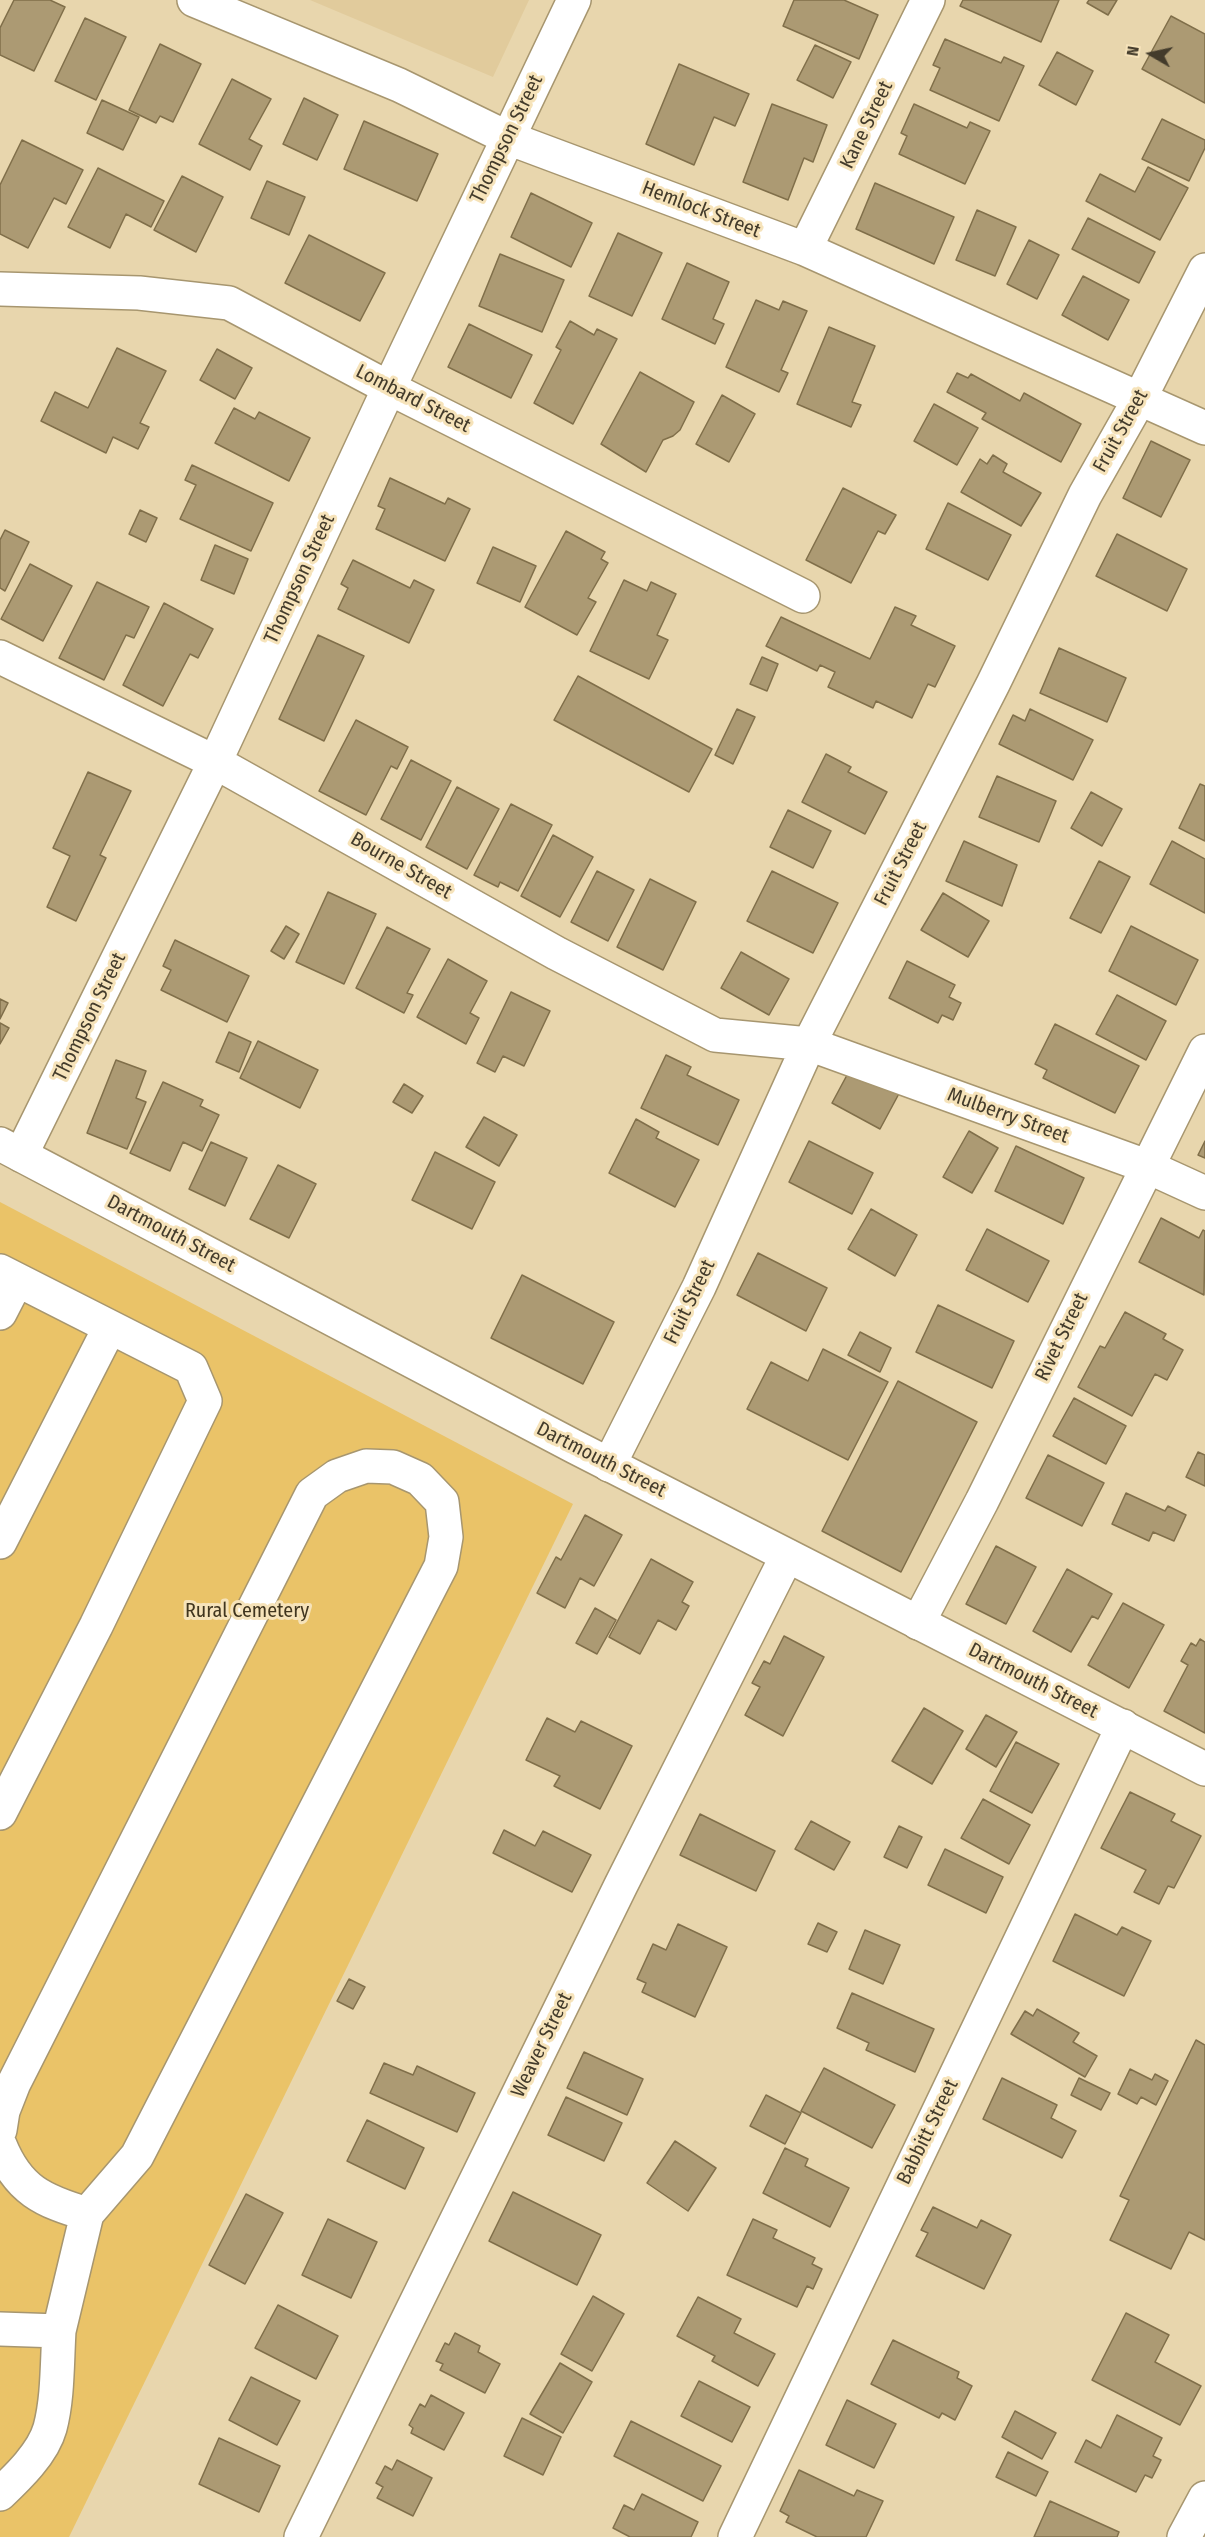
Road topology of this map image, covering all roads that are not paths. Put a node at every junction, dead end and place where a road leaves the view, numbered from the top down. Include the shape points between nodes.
1 (194, 0) edge
2 (574, 0) edge
3 (928, 0) edge
4 (508, 138) junction
5 (806, 249) junction
6 (1205, 270) edge
7 (0, 289) edge
8 (388, 388) junction
9 (1140, 398) junction
10 (1205, 428) edge
11 (803, 596) dead end
12 (0, 657) edge
13 (215, 762) junction
14 (809, 1044) junction
15 (1205, 1051) edge
16 (11, 1150) edge
17 (1146, 1166) junction
18 (1205, 1193) edge
19 (9, 1276) edge
20 (0, 1313) edge
21 (110, 1327) junction
22 (609, 1465) junction
23 (0, 1542) edge
24 (787, 1556) junction
25 (918, 1623) junction
26 (1123, 1726) junction
27 (1205, 1769) edge
28 (0, 1813) edge
29 (0, 2130) edge
30 (0, 2145) edge
31 (87, 2214) junction
32 (0, 2329) edge
33 (59, 2331) junction
34 (0, 2494) edge
35 (1205, 2498) edge
36 (301, 2537) edge
37 (735, 2537) edge
38 (1184, 2537) edge

1 - 4 street, Hemlock Street via 399,84
2 - 4 street, Thompson Street
3 - 5 street, Kane Street
4 - 5 street, Hemlock Street
4 - 8 street, Thompson Street
5 - 9 street, Hemlock Street
6 - 9 street, Fruit Street
7 - 8 street, Lombard Street via 139,293 229,303
8 - 11 street, Lombard Street
8 - 13 street, Thompson Street
9 - 10 street, Hemlock Street
9 - 14 street, Fruit Street via 1085,495
12 - 13 street, Bourne Street
13 - 14 street, Bourne Street via 556,953 715,1035
13 - 16 street, Thompson Street
14 - 17 street, Mulberry Street
14 - 22 street, Fruit Street via 699,1287
15 - 17 street, Rivet Street
16 - 22 street, Dartmouth Street
17 - 18 street, Mulberry Street
17 - 25 street, Rivet Street
19 - 20 street
19 - 21 street
21 - 23 street
21 - 28 street via 191,1368 205,1401
22 - 24 street, Dartmouth Street
24 - 25 street, Dartmouth Street
24 - 36 street, Weaver Street
25 - 26 street, Dartmouth Street
26 - 27 street, Dartmouth Street
26 - 37 street, Babbitt Street
29 - 31 street via 14,2084 312,1494 337,1476 366,1466 393,1467 420,1479 441,1502 446,1537 441,1566 137,2156
30 - 31 street via 7,2163 27,2189 59,2206
31 - 33 street
32 - 33 street
33 - 34 street via 50,2430 28,2467
35 - 38 street

